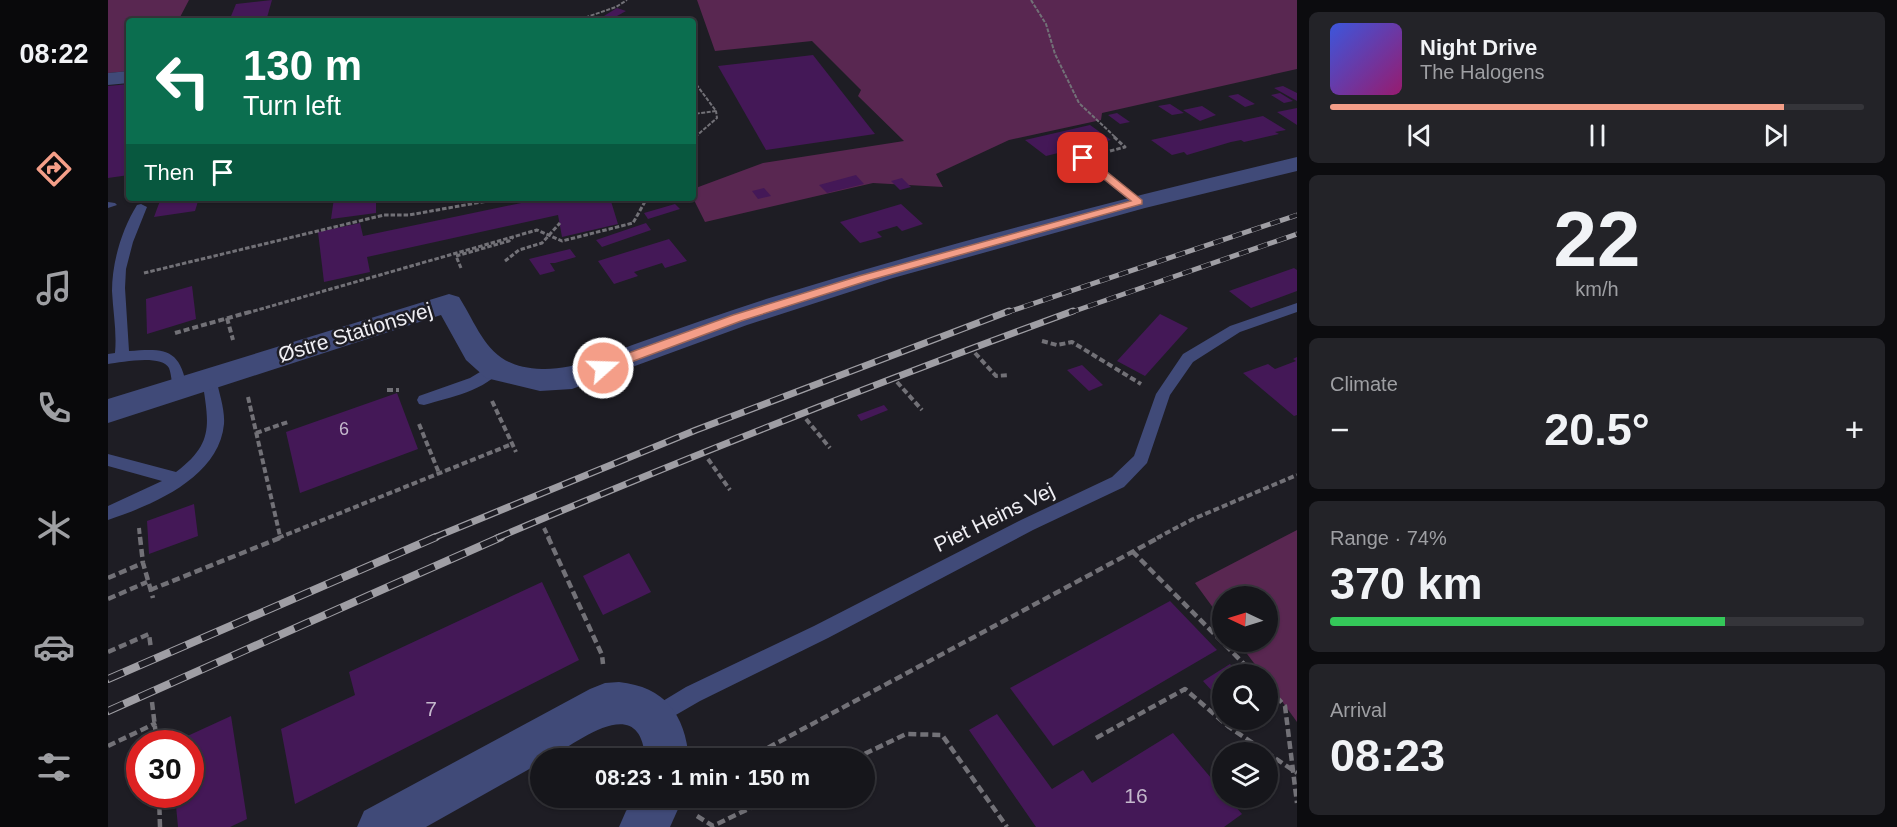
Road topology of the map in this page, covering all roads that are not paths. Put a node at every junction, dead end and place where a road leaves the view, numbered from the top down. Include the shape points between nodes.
1 (126, 77) edge
2 (108, 79) edge
3 (1083, 158) road end
4 (1297, 164) edge
5 (1138, 202) junction
6 (141, 207) dead end
7 (1297, 307) edge
8 (118, 354) edge
9 (503, 371) junction
10 (209, 378) junction
11 (180, 388) junction
12 (424, 400) dead end
13 (108, 411) edge
14 (108, 460) edge
15 (178, 479) junction
16 (108, 501) edge
17 (132, 505) junction
18 (108, 513) edge
19 (654, 717) junction
20 (665, 748) edge
21 (666, 808) edge
22 (380, 827) edge
23 (642, 827) edge

1 - 2 street
3 - 5 lane
4 - 5 street
5 - 9 street via 737,318 572,378 540,380
6 - 8 lane via 131,229 119,279
7 - 19 lane, Piet Heins Vej via 1235,328 1188,358 1163,394 1142,459 1118,482
8 - 11 lane via 158,356 171,361
9 - 10 street, Østre Stationsvej via 476,353 449,303
9 - 12 lane
10 - 11 street, Østre Stationsvej
10 - 15 lane via 217,426 211,444
11 - 13 street, Østre Stationsvej
14 - 15 lane
15 - 17 lane
16 - 17 lane
17 - 18 lane
19 - 20 street
19 - 22 street via 642,708 622,702 605,704
21 - 23 street

